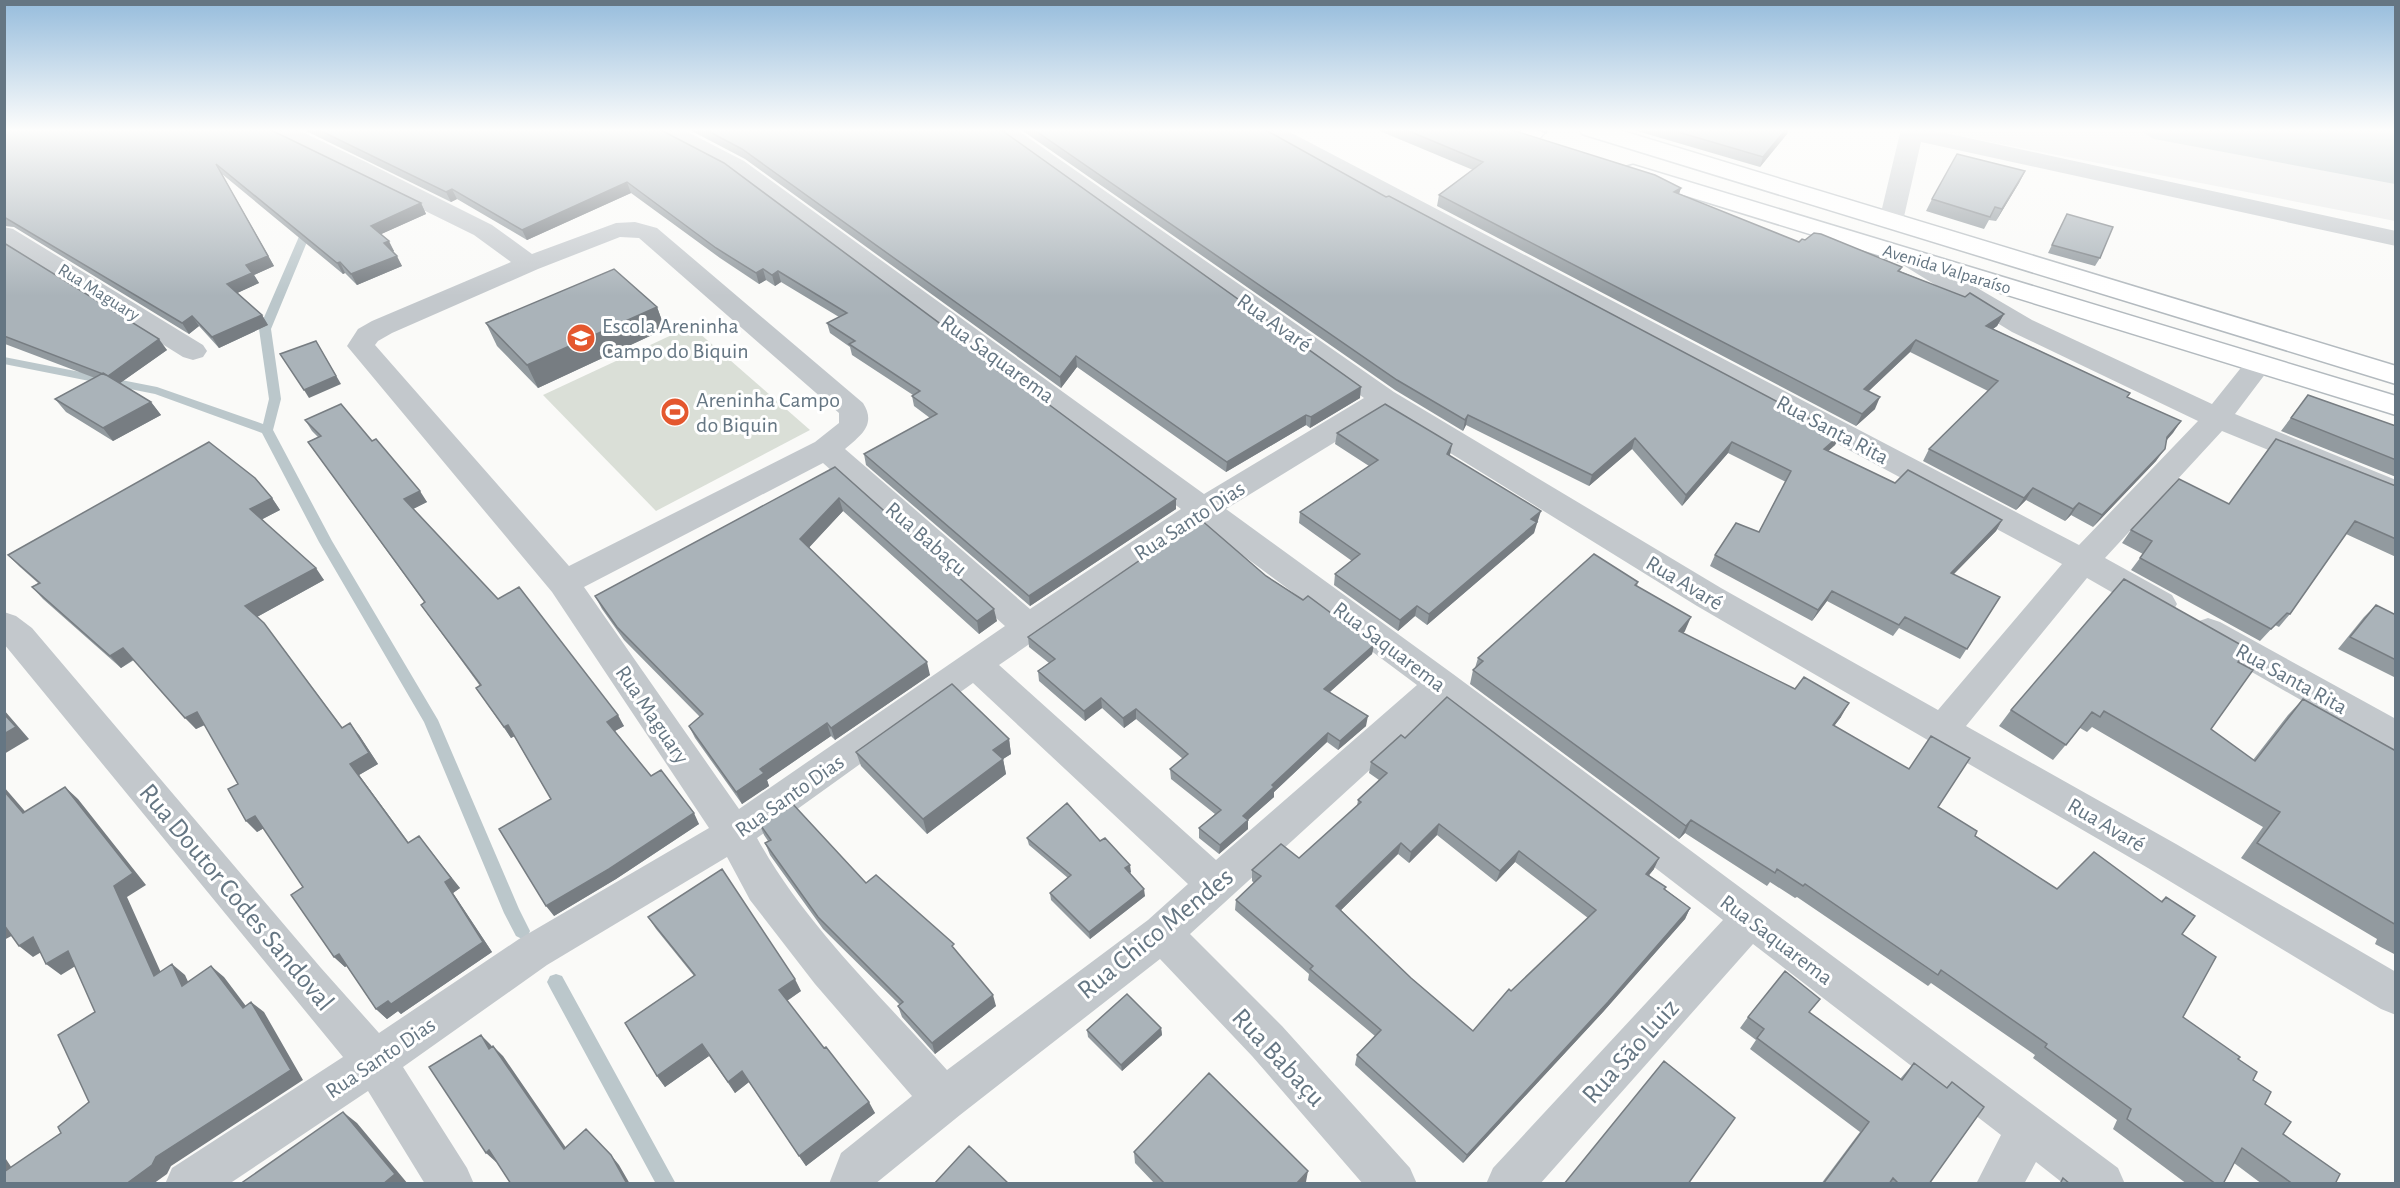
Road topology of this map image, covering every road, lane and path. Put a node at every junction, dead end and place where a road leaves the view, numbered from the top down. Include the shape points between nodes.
1 (393, 184) edge
2 (761, 184) edge
3 (1079, 184) edge
4 (1371, 184) edge
5 (1675, 184) edge
6 (1771, 184) edge
7 (1900, 184) edge
8 (2151, 184) edge
9 (1891, 221) junction
10 (4, 234) edge
11 (2396, 239) edge
12 (1907, 257) junction
13 (529, 264) junction
14 (193, 351) dead end
15 (2258, 365) junction
16 (2396, 375) edge
17 (1384, 399) junction
18 (2396, 406) edge
19 (2217, 418) junction
20 (826, 449) junction
21 (2396, 492) edge
22 (1203, 509) junction
23 (2083, 561) junction
24 (564, 583) junction
25 (4, 625) edge
26 (1028, 627) junction
27 (975, 664) junction
28 (1440, 684) junction
29 (1943, 729) junction
30 (2396, 737) edge
31 (734, 833) junction
32 (1216, 885) junction
33 (1750, 919) junction
34 (1162, 933) junction
35 (2396, 995) edge
36 (375, 1061) junction
37 (944, 1099) junction
38 (2029, 1129) junction
39 (855, 1176) edge
40 (188, 1184) edge
41 (452, 1184) edge
42 (1394, 1184) edge
43 (1509, 1184) edge
44 (1999, 1184) edge
45 (2102, 1184) edge

1 - 13 street via 483,230
2 - 22 street, Rua Saquarema
3 - 17 street, Rua Avaré
4 - 23 street, Rua Santa Rita
5 - 12 main road, Avenida Valparaíso
6 - 9 main road, Avenida Valparaíso
7 - 9 street
8 - 11 street
9 - 16 main road, Avenida Valparaíso
10 - 14 street, Rua Maguary
12 - 15 main road, Avenida Valparaíso
12 - 19 street via 2022,326
13 - 20 street via 616,230 648,233 853,410 854,426
13 - 24 street, Rua Maguary via 368,335 361,346
15 - 18 main road, Avenida Valparaíso
15 - 19 street
17 - 22 street, Rua Santo Dias
17 - 29 street, Rua Avaré via 1710,597
19 - 21 street
19 - 23 street
20 - 24 street
20 - 26 street, Rua Babaçu
22 - 26 street, Rua Santo Dias
22 - 28 street, Rua Saquarema
23 - 29 street
23 - 30 street, Rua Santa Rita
24 - 31 street, Rua Maguary
25 - 36 street, Rua Doutor Codes Sandoval via 20,637
26 - 27 street, Rua Santo Dias
27 - 31 street, Rua Santo Dias
27 - 32 street
28 - 32 street, Rua Chico Mendes
28 - 33 street, Rua Saquarema
29 - 35 street, Rua Avaré
31 - 36 street, Rua Santo Dias via 533,952
31 - 37 street, Rua Maguary via 764,888 830,970
32 - 34 street, Rua Chico Mendes
33 - 38 street, Rua Saquarema
33 - 43 street, Rua São Luiz
34 - 37 street, Rua Chico Mendes
34 - 42 street, Rua Babaçu via 1267,1041
36 - 40 street, Rua Santo Dias
36 - 41 street, Rua Doutor Codes Sandoval
37 - 39 street, Rua Chico Mendes
38 - 44 street
38 - 45 street, Rua Saquarema

